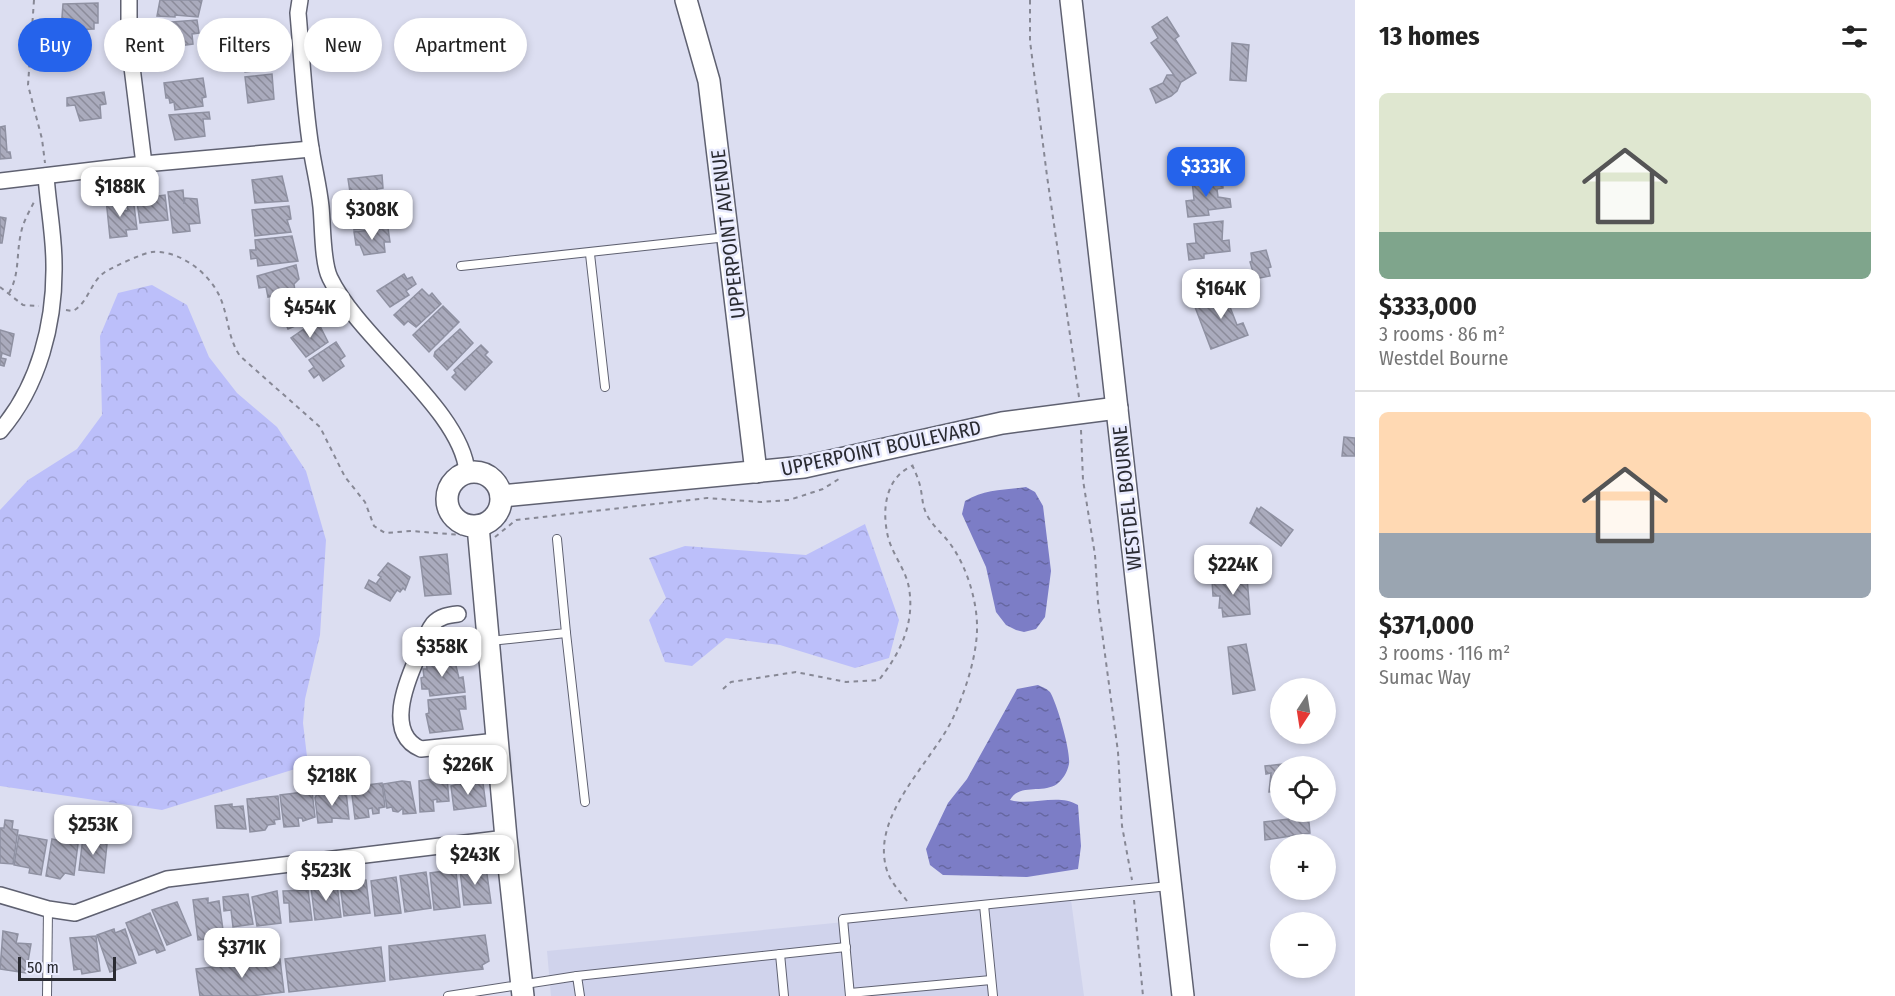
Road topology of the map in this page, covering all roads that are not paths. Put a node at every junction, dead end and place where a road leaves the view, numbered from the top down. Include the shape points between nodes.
1 (129, 0) edge
2 (300, 0) edge
3 (686, 0) edge
4 (1071, 0) edge
5 (311, 149) junction
6 (144, 164) junction
7 (46, 176) junction
8 (0, 182) edge
9 (729, 237) junction
10 (590, 254) junction
11 (460, 266) dead end
12 (605, 387) dead end
13 (1117, 408) junction
14 (0, 431) edge
15 (467, 472) junction
16 (756, 472) junction
17 (508, 504) junction
18 (478, 531) junction
19 (557, 539) dead end
20 (458, 614) dead end
21 (566, 633) junction
22 (488, 642) junction
23 (497, 741) junction
24 (585, 802) dead end
25 (506, 838) junction
26 (1171, 886) junction
27 (0, 895) edge
28 (984, 905) junction
29 (48, 909) junction
30 (846, 947) junction
31 (780, 954) junction
32 (577, 976) junction
33 (991, 980) junction
34 (523, 990) edge
35 (850, 995) edge
36 (47, 996) edge
37 (448, 996) edge
38 (580, 996) edge
39 (784, 996) edge
40 (993, 996) edge
41 (1183, 996) edge

1 - 6 street via 129,43
2 - 5 street
3 - 9 street, UPPERPOINT AVENUE via 710,81
4 - 13 street, WESTDEL BOURNE
5 - 6 street
5 - 15 street via 328,275 356,317 451,429 464,454
6 - 7 street
7 - 8 street
7 - 14 street via 54,261 51,307 27,395
9 - 10 lane
9 - 16 street, UPPERPOINT AVENUE
10 - 11 lane
10 - 12 lane
13 - 16 street, UPPERPOINT BOULEVARD via 1002,423 804,467
13 - 26 street, WESTDEL BOURNE
15 - 17 street via 477,471 490,477
15 - 18 street via 451,483 446,494 447,507 459,522
16 - 17 street, UPPERPOINT BOULEVARD
17 - 18 street
18 - 22 street
19 - 21 lane
20 - 23 street via 443,616 426,637 404,690 404,735 411,745 421,749
21 - 22 lane
21 - 24 lane
22 - 23 street
23 - 25 street
25 - 29 street via 167,879 75,913
25 - 34 street
26 - 28 lane
26 - 41 street, WESTDEL BOURNE
27 - 29 street
28 - 30 lane via 843,919
28 - 33 lane
29 - 36 lane
30 - 31 lane
30 - 35 lane
31 - 32 lane
31 - 39 lane
32 - 34 lane
32 - 38 lane
33 - 35 lane
33 - 40 lane
34 - 37 lane

